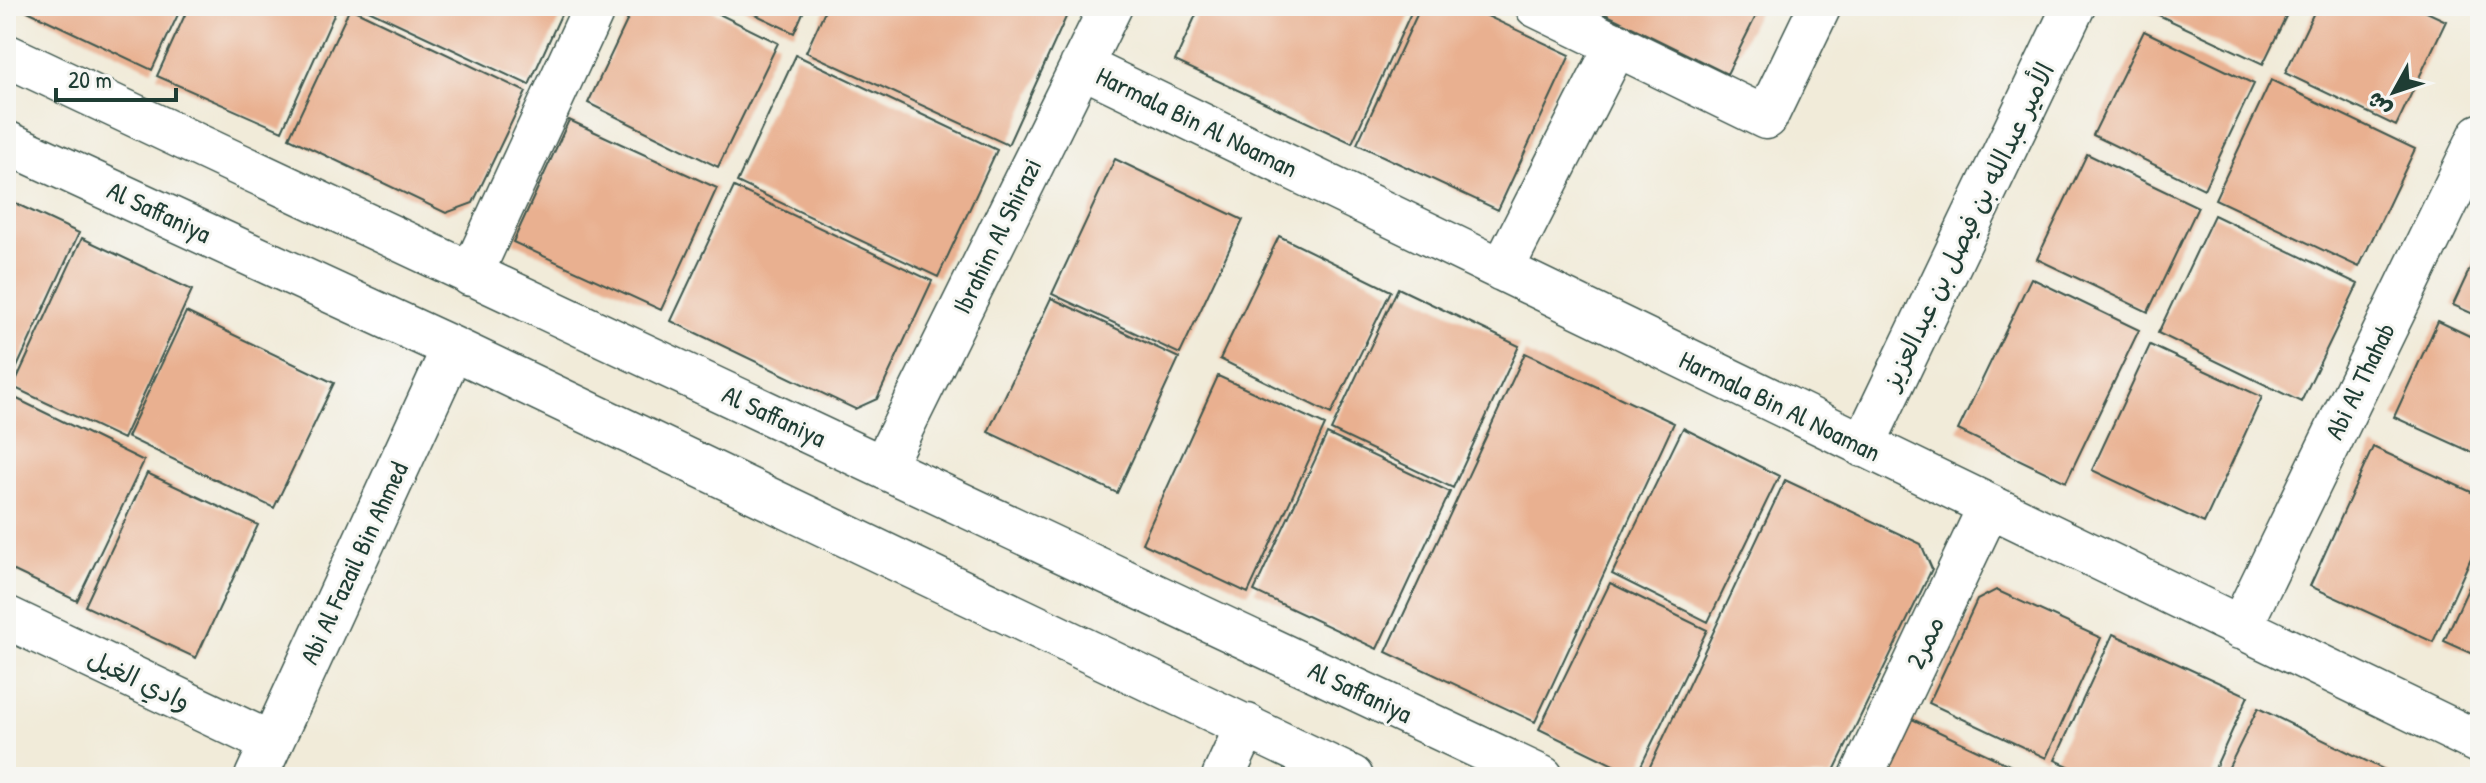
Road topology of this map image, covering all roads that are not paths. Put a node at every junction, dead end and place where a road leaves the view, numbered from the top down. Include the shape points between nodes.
1 (595, 6) edge
2 (1111, 6) edge
3 (1536, 6) edge
4 (1820, 6) edge
5 (2074, 6) edge
6 (1617, 44) junction
7 (6, 55) edge
8 (1081, 66) junction
9 (2480, 135) edge
10 (6, 142) edge
11 (1502, 270) junction
12 (471, 275) junction
13 (453, 348) junction
14 (1863, 446) junction
15 (883, 467) junction
16 (1989, 507) junction
17 (6, 617) edge
18 (2240, 628) junction
19 (1247, 725) junction
20 (2480, 743) edge
21 (264, 760) edge
22 (1223, 777) edge
23 (1352, 777) edge
24 (1542, 777) edge
25 (1861, 777) edge

1 - 12 street
2 - 8 street, Ibrahim Al Shirazi
3 - 6 street
4 - 6 street via 1766,118
5 - 14 street, الأمير عبدالله بن فيصل بن عبدالعزيز
6 - 11 street
7 - 12 street, Al Saffaniya
8 - 11 street, Harmala Bin Al Noaman
8 - 15 street, Ibrahim Al Shirazi
9 - 18 street, Abi Al Thahab
10 - 13 street, Al Saffaniya
11 - 14 street, Harmala Bin Al Noaman
12 - 15 street, Al Saffaniya
13 - 19 street, Al Saffaniya
13 - 21 street, Abi Al Fazail Bin Ahmed
14 - 16 street, Harmala Bin Al Noaman
15 - 24 street, Al Saffaniya
16 - 18 street, Harmala Bin Al Noaman
16 - 25 street, ممر2
17 - 21 street, وادي الغيل
18 - 20 street, Harmala Bin Al Noaman
19 - 22 street
19 - 23 street, Al Saffaniya

